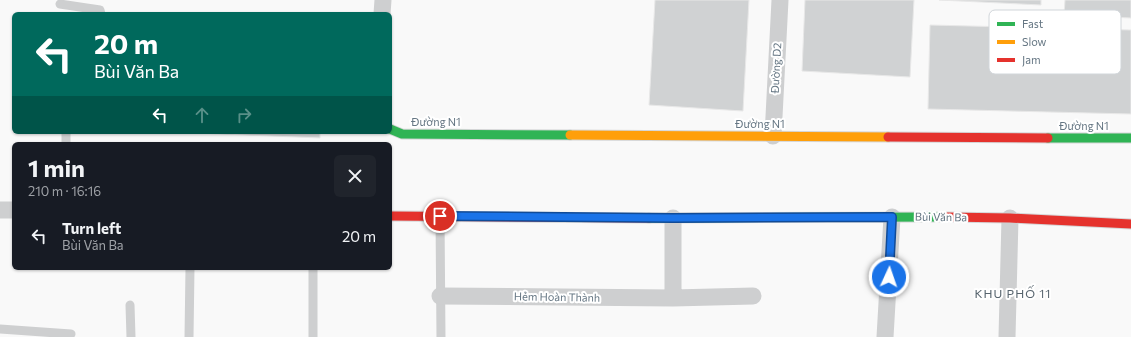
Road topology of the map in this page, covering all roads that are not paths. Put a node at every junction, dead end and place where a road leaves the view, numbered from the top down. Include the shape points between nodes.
1 (383, 0) edge
2 (780, 0) edge
3 (60, 2) edge
4 (61, 12) edge
5 (100, 12) edge
6 (382, 12) edge
7 (392, 130) edge
8 (773, 136) junction
9 (1131, 138) edge
10 (0, 210) edge
11 (12, 210) edge
12 (392, 216) edge
13 (440, 216) junction
14 (892, 217) junction
15 (673, 218) junction
16 (1010, 218) junction
17 (1131, 224) edge
18 (190, 270) edge
19 (313, 270) edge
20 (440, 296) junction
21 (753, 296) dead end
22 (673, 298) junction
23 (130, 305) dead end
24 (0, 329) edge
25 (71, 334) dead end
26 (131, 337) edge
27 (189, 337) edge
28 (313, 337) edge
29 (441, 337) edge
30 (885, 337) edge
31 (1007, 337) edge

1 - 6 street
2 - 8 street, Đường D2
3 - 4 lane
3 - 5 lane
7 - 8 street, Đường N1 via 402,134
8 - 9 street, Đường N1
10 - 11 street
12 - 13 street, Bùi Văn Ba
13 - 15 street, Bùi Văn Ba
13 - 20 lane
14 - 15 street, Bùi Văn Ba
14 - 16 street, Bùi Văn Ba
14 - 30 street
15 - 22 street
16 - 17 street, Bùi Văn Ba
16 - 31 street
18 - 27 lane
19 - 28 lane
20 - 22 street, Hẻm Hoàn Thành
20 - 29 lane
21 - 22 street, Hẻm Hoàn Thành
23 - 26 lane
24 - 25 lane

